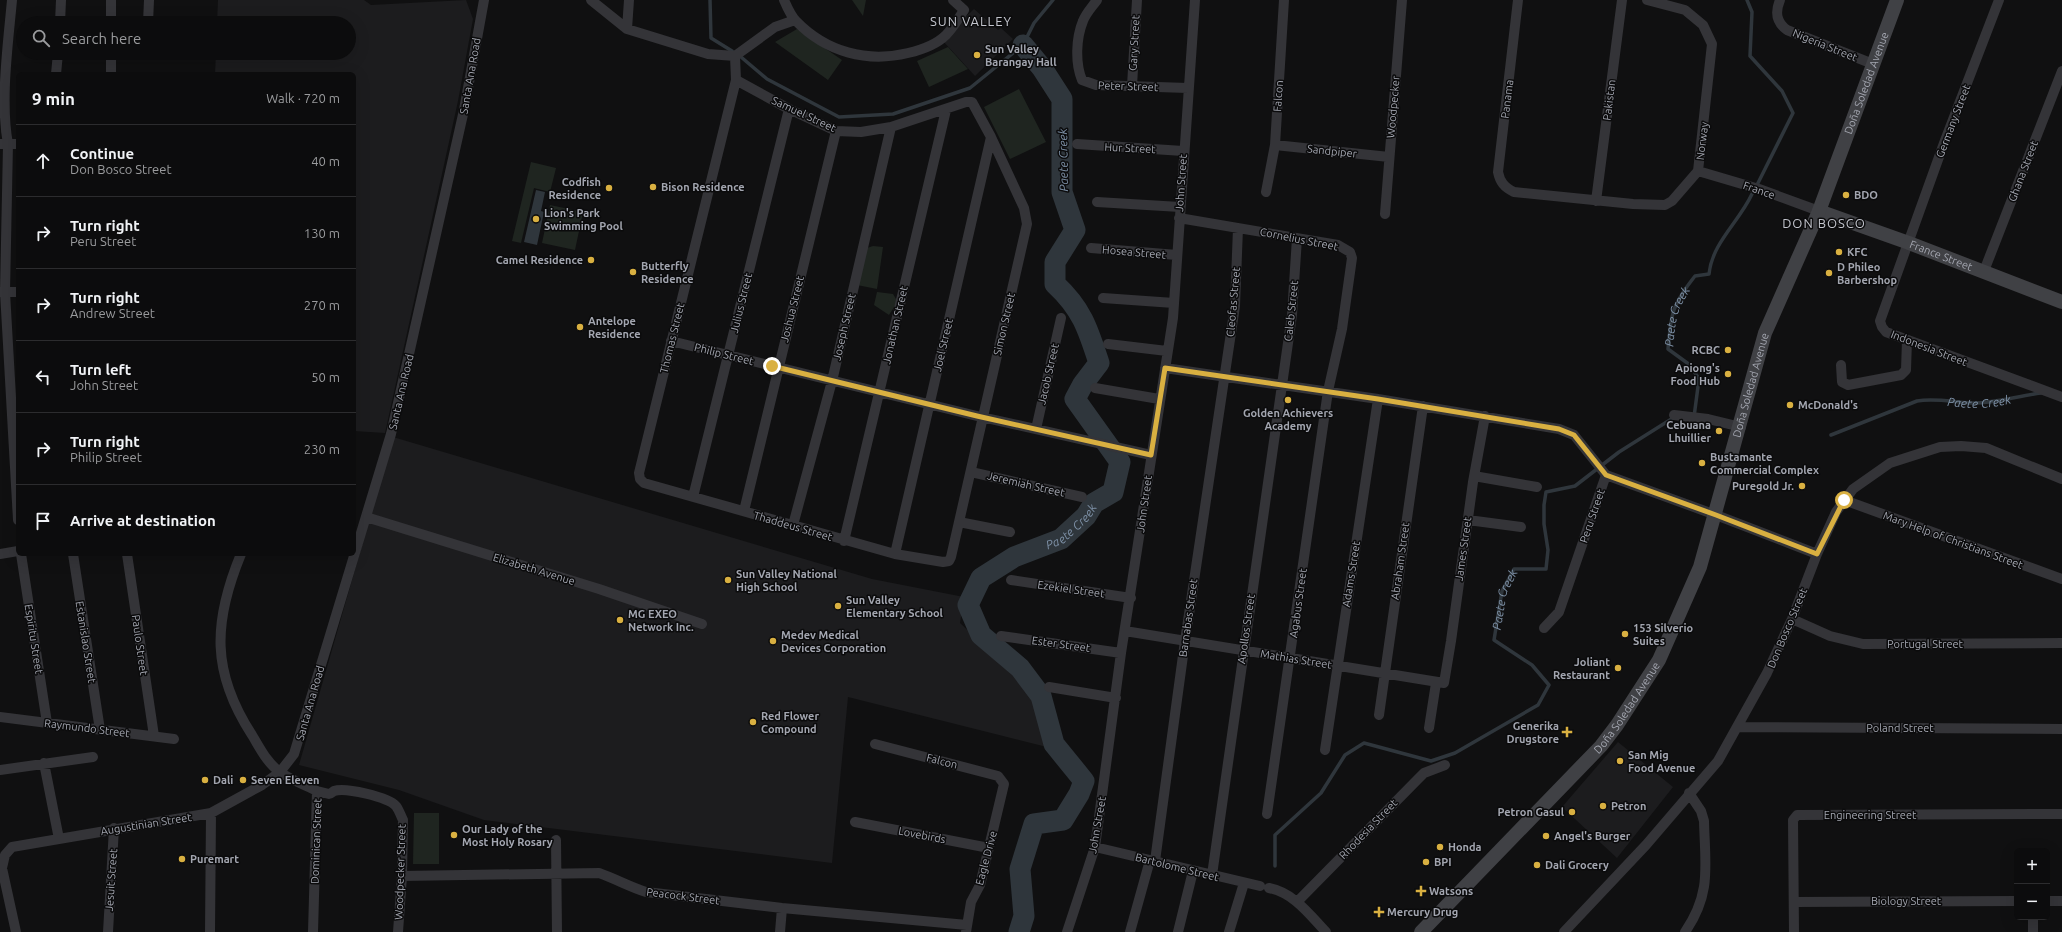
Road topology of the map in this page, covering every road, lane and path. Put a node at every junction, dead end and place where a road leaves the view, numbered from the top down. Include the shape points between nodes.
1 (12, 0) edge
2 (61, 0) edge
3 (111, 0) edge
4 (149, 0) edge
5 (484, 0) edge
6 (591, 0) edge
7 (629, 0) edge
8 (784, 0) edge
9 (953, 0) edge
10 (1097, 0) edge
11 (1137, 0) edge
12 (1195, 0) edge
13 (1284, 0) edge
14 (1402, 0) edge
15 (1518, 0) edge
16 (1622, 0) edge
17 (1647, 0) edge
18 (1780, 0) edge
19 (1897, 0) edge
20 (1999, 0) edge
21 (60, 16) edge
22 (111, 16) edge
23 (148, 16) edge
24 (795, 20) junction
25 (627, 29) junction
26 (735, 56) junction
27 (57, 60) edge
28 (111, 60) edge
29 (1873, 64) junction
30 (2062, 71) edge
31 (56, 72) edge
32 (112, 72) edge
33 (736, 80) junction
34 (1132, 86) junction
35 (1188, 88) junction
36 (966, 102) joint
37 (789, 109) junction
38 (946, 110) junction
39 (891, 127) junction
40 (836, 131) junction
41 (991, 136) junction
42 (9, 144) edge
43 (1077, 144) dead end
44 (1275, 145) junction
45 (1183, 151) junction
46 (1389, 157) junction
47 (1698, 171) junction
48 (1266, 192) dead end
49 (1514, 192) joint
50 (1596, 201) junction
51 (1097, 202) dead end
52 (1819, 211) junction
53 (1180, 212) junction
54 (1385, 214) dead end
55 (1238, 228) junction
56 (1297, 238) junction
57 (1909, 243) junction
58 (1091, 248) dead end
59 (1177, 255) junction
60 (1984, 272) junction
61 (2, 292) edge
62 (16, 292) edge
63 (1103, 298) dead end
64 (2062, 302) edge
65 (1174, 303) junction
66 (1061, 318) dead end
67 (1907, 340) junction
68 (671, 341) junction
69 (1108, 344) dead end
70 (1167, 351) junction
71 (728, 355) junction
72 (1841, 365) dead end
73 (777, 367) junction
74 (1165, 368) junction
75 (1224, 375) junction
76 (832, 381) junction
77 (1281, 384) junction
78 (1095, 388) dead end
79 (1328, 391) junction
80 (879, 392) junction
81 (2061, 397) edge
82 (1159, 399) junction
83 (1378, 399) junction
84 (930, 404) junction
85 (1423, 406) junction
86 (1674, 415) dead end
87 (1485, 416) junction
88 (983, 417) junction
89 (1740, 427) junction
90 (1036, 429) junction
91 (1151, 455) junction
92 (16, 470) edge
93 (971, 472) junction
94 (1606, 474) junction
95 (1474, 476) junction
96 (640, 479) joint
97 (2062, 479) edge
98 (1537, 488) dead end
99 (693, 497) junction
100 (1082, 497) dead end
101 (1844, 500) junction
102 (744, 511) junction
103 (1716, 515) junction
104 (366, 517) junction
105 (1468, 520) junction
106 (959, 522) junction
107 (793, 526) junction
108 (1521, 528) dead end
109 (1010, 532) dead end
110 (844, 541) junction
111 (16, 551) edge
112 (356, 551) edge
113 (0, 554) edge
114 (895, 554) junction
115 (1817, 554) junction
116 (21, 556) edge
117 (73, 556) edge
118 (127, 556) edge
119 (240, 556) edge
120 (354, 556) edge
121 (949, 561) joint
122 (2062, 579) edge
123 (1011, 580) dead end
124 (1131, 598) junction
125 (1792, 619) junction
126 (702, 624) dead end
127 (1544, 628) dead end
128 (1125, 630) junction
129 (1001, 636) dead end
130 (1185, 641) junction
131 (2062, 643) edge
132 (1243, 650) junction
133 (1121, 653) junction
134 (1290, 659) junction
135 (1337, 666) junction
136 (1385, 672) junction
137 (1440, 682) junction
138 (1049, 687) dead end
139 (1116, 698) junction
140 (1379, 715) dead end
141 (0, 717) edge
142 (48, 723) junction
143 (1429, 728) dead end
144 (1738, 728) junction
145 (2062, 729) edge
146 (100, 730) junction
147 (154, 736) junction
148 (174, 739) dead end
149 (875, 744) dead end
150 (1325, 750) dead end
151 (93, 757) dead end
152 (44, 763) junction
153 (1445, 765) dead end
154 (0, 770) edge
155 (280, 772) junction
156 (1004, 784) joint
157 (320, 791) junction
158 (1689, 793) junction
159 (211, 813) junction
160 (1267, 814) dead end
161 (2062, 814) edge
162 (855, 822) dead end
163 (114, 828) junction
164 (59, 839) junction
165 (556, 840) dead end
166 (1095, 847) junction
167 (989, 848) junction
168 (1153, 861) junction
169 (1193, 871) junction
170 (557, 874) junction
171 (1212, 875) junction
172 (402, 876) junction
173 (1244, 883) junction
174 (2014, 901) edge
175 (2050, 901) edge
176 (2062, 901) edge
177 (1297, 902) junction
178 (1794, 902) junction
179 (782, 908) junction
180 (2033, 920) edge
181 (967, 928) edge
182 (16, 932) edge
183 (108, 932) edge
184 (210, 932) edge
185 (313, 932) edge
186 (398, 932) edge
187 (557, 932) edge
188 (780, 932) edge
189 (1067, 932) edge
190 (1130, 932) edge
191 (1178, 932) edge
192 (1229, 932) edge
193 (1326, 932) edge
194 (1421, 932) edge
195 (1564, 932) edge
196 (1685, 932) edge
197 (1794, 932) edge
198 (2033, 932) edge

1 - 42 street via 3,107 4,126
2 - 21 street
3 - 22 street
4 - 23 street
5 - 104 street, Santa Ana Road via 464,110 429,270 391,434
6 - 25 street
7 - 25 street
8 - 24 street
9 - 24 street via 964,10 946,35 922,50 890,58 863,57 840,51 815,37
10 - 34 street, Peter Street via 1086,14 1080,30 1078,58 1082,80 1096,86
11 - 34 street, Gary Street
12 - 35 street, John Street
13 - 44 street, Falcon
14 - 46 street, Woodpecker
15 - 49 street, Panama via 1498,172 1500,181
16 - 50 street, Pakistan
17 - 47 street, Norway via 1685,10 1703,25 1712,44
18 - 29 street, Nigeria Street via 1777,18 1780,25 1787,30
19 - 29 main road, Doña Soledad Avenue
20 - 57 street, Germany Street
24 - 26 street via 775,27
25 - 26 street via 708,54
26 - 33 street, Thomas Street
27 - 31 street
28 - 32 street
29 - 52 main road, Doña Soledad Avenue
30 - 60 street, Ghana Street
33 - 37 street, Samuel Street
33 - 68 street, Thomas Street
34 - 35 street, Peter Street
35 - 45 street, John Street
36 - 38 street, Samuel Street
36 - 41 street, Simon Street via 975,104
37 - 40 street, Samuel Street
37 - 71 street, Julius Street
38 - 39 street, Samuel Street
38 - 80 street, Jonathan Street
39 - 40 street, Samuel Street via 861,132
39 - 76 street, Joseph Street
40 - 73 street, Joshua Street
41 - 84 street, Joel Street
41 - 88 street, Simon Street via 1024,208 1027,224
42 - 61 street
43 - 45 street, Hur Street
44 - 46 street, Sandpiper
44 - 48 street, Falcon
45 - 53 street, John Street
46 - 54 street, Woodpecker
47 - 50 street, Norway via 1672,201 1665,205
47 - 52 street, France via 1759,189
49 - 50 street, Norway
51 - 53 street, Cornelius Street
52 - 57 main road, France Street
52 - 89 main road, Doña Soledad Avenue via 1765,333
53 - 55 street, Cornelius Street
53 - 59 street, John Street
55 - 56 street, Cornelius Street
55 - 75 street, Cleofas Street via 1235,306
56 - 77 street, Caleb Street via 1292,315
56 - 79 street, Cornelius Street via 1338,245 1350,252 1352,258 1342,329
57 - 60 main road, France Street
57 - 67 street, Indonesia Street via 1880,321 1886,332
58 - 59 street, Hosea Street
59 - 65 street, John Street
60 - 64 main road, France Street
61 - 62 street
61 - 92 street
63 - 65 street
65 - 70 street, John Street
66 - 90 street, Jacob Street
67 - 72 street via 1906,370 1901,375 1848,385 1842,382
67 - 81 street, Indonesia Street
68 - 71 street, Philip Street
68 - 96 street, Thomas Street via 639,473
69 - 70 street
70 - 74 street, John Street
71 - 73 street, Philip Street
71 - 99 street, Julius Street
73 - 76 street, Philip Street
73 - 102 street, Joshua Street
74 - 75 street
74 - 82 street, John Street
75 - 77 street
75 - 130 street, Barnabas Street
76 - 80 street, Philip Street
76 - 107 street, Joseph Street
77 - 79 street
77 - 132 street, Apollos Street
78 - 82 street
79 - 83 street
79 - 134 street, Agabus Street
80 - 84 street, Philip Street
80 - 110 street, Jonathan Street
82 - 91 street, John Street
83 - 85 street
83 - 135 street, Adams Street
84 - 88 street, Philip Street
84 - 114 street, Joel Street
85 - 87 street
85 - 136 street, Abraham Street
86 - 89 street via 1708,419
87 - 94 street via 1559,429 1574,435
87 - 95 street, James Street
88 - 90 street, Philip Street
88 - 93 street, Simon Street
89 - 103 main road, Doña Soledad Avenue
90 - 91 street, Philip Street
91 - 124 street, John Street
93 - 100 street, Jeremiah Street
93 - 106 street, Simon Street
94 - 103 street, Peru Street
94 - 127 street, Peru Street via 1560,612
95 - 98 street
95 - 105 street, James Street
96 - 99 street, Thaddeus Street
97 - 101 street, Don Bosco Street via 1986,448 1940,447 1890,463 1866,479
99 - 102 street, Thaddeus Street
101 - 115 street, Don Bosco Street
101 - 122 street, Mary Help of Christians Street
102 - 107 street, Thaddeus Street
103 - 115 street, Peru Street
103 - 194 main road, Doña Soledad Avenue via 1700,567 1659,660 1617,725 1588,760
104 - 112 street, Santa Ana Road
104 - 126 street, Elizabeth Avenue via 599,589
105 - 108 street
105 - 137 street, James Street via 1451,641
106 - 109 street
106 - 121 street, Simon Street
107 - 110 street, Thaddeus Street
110 - 114 street, Thaddeus Street
111 - 113 street
114 - 121 street, Thaddeus Street
115 - 125 street, Don Bosco Street
116 - 142 street, Espiritu Street
117 - 146 street, Estanislao Street
118 - 147 street, Paulo Street
119 - 155 street, Dominican Street via 223,603 221,653 224,676 245,725 267,759
120 - 155 street, Santa Ana Road via 298,745 289,763
123 - 124 street, Ezekiel Street
124 - 128 street, John Street
125 - 131 street, Portugal Street via 1830,636 1863,644
125 - 144 street, Don Bosco Street via 1767,674
128 - 130 street, Mathias Street
128 - 133 street, John Street
129 - 133 street, Ester Street
130 - 132 street, Mathias Street
130 - 168 street, Barnabas Street
132 - 134 street, Mathias Street
132 - 171 street, Apollos Street
133 - 139 street, John Street
134 - 135 street, Mathias Street
134 - 160 street, Agabus Street
135 - 136 street, Mathias Street
135 - 150 street, Adams Street
136 - 137 street, Mathias Street
136 - 140 street, Abraham Street
137 - 143 street, James Street
138 - 139 street
139 - 166 street, John Street
141 - 142 street, Raymundo Street
142 - 146 street, Raymundo Street
144 - 145 street, Poland Street
144 - 158 street, Don Bosco Street via 1718,761
146 - 147 street, Raymundo Street
147 - 148 street, Raymundo Street
149 - 156 street, Falcon via 998,776
151 - 152 street
152 - 154 street
152 - 164 street
153 - 177 street, Rhodesia Street via 1424,773
155 - 157 street, Dominican Street
155 - 159 street, Augustinian Street via 240,799
156 - 167 street, Eagle Drive
157 - 172 street, Woodpecker Street via 325,794 334,792 369,795 396,806 403,820
157 - 185 street, Dominican Street
158 - 195 street, Don Bosco Street via 1646,844
158 - 196 street via 1701,811 1704,821 1706,886 1698,910
159 - 163 street, Augustinian Street
159 - 184 street
161 - 178 street, Engineering Street via 1797,815 1793,820
162 - 167 street, Lovebirds
163 - 164 street, Augustinian Street
163 - 183 street, Jesuit Street
164 - 182 street, Augustinian Street via 12,847 4,855 4,883
165 - 170 street
166 - 168 street, Bartolome Street
166 - 189 street, John Street
167 - 181 street, Eagle Drive via 980,885 972,902
168 - 169 street, Bartolome Street
168 - 190 street, Barnabas Street
169 - 171 street, Bartolome Street
169 - 191 street
170 - 172 street, Peacock Street
170 - 179 street, Peacock Street via 599,873 646,892
170 - 187 street
171 - 173 street, Bartolome Street
172 - 186 street, Woodpecker Street
173 - 177 street, Bartolome Street via 1283,892
173 - 192 street
174 - 178 street, Biology Street
175 - 176 street
177 - 193 street, Bartolome Street
178 - 197 street, Engineering Street
179 - 181 street, Peacock Street
179 - 188 street
180 - 198 street

